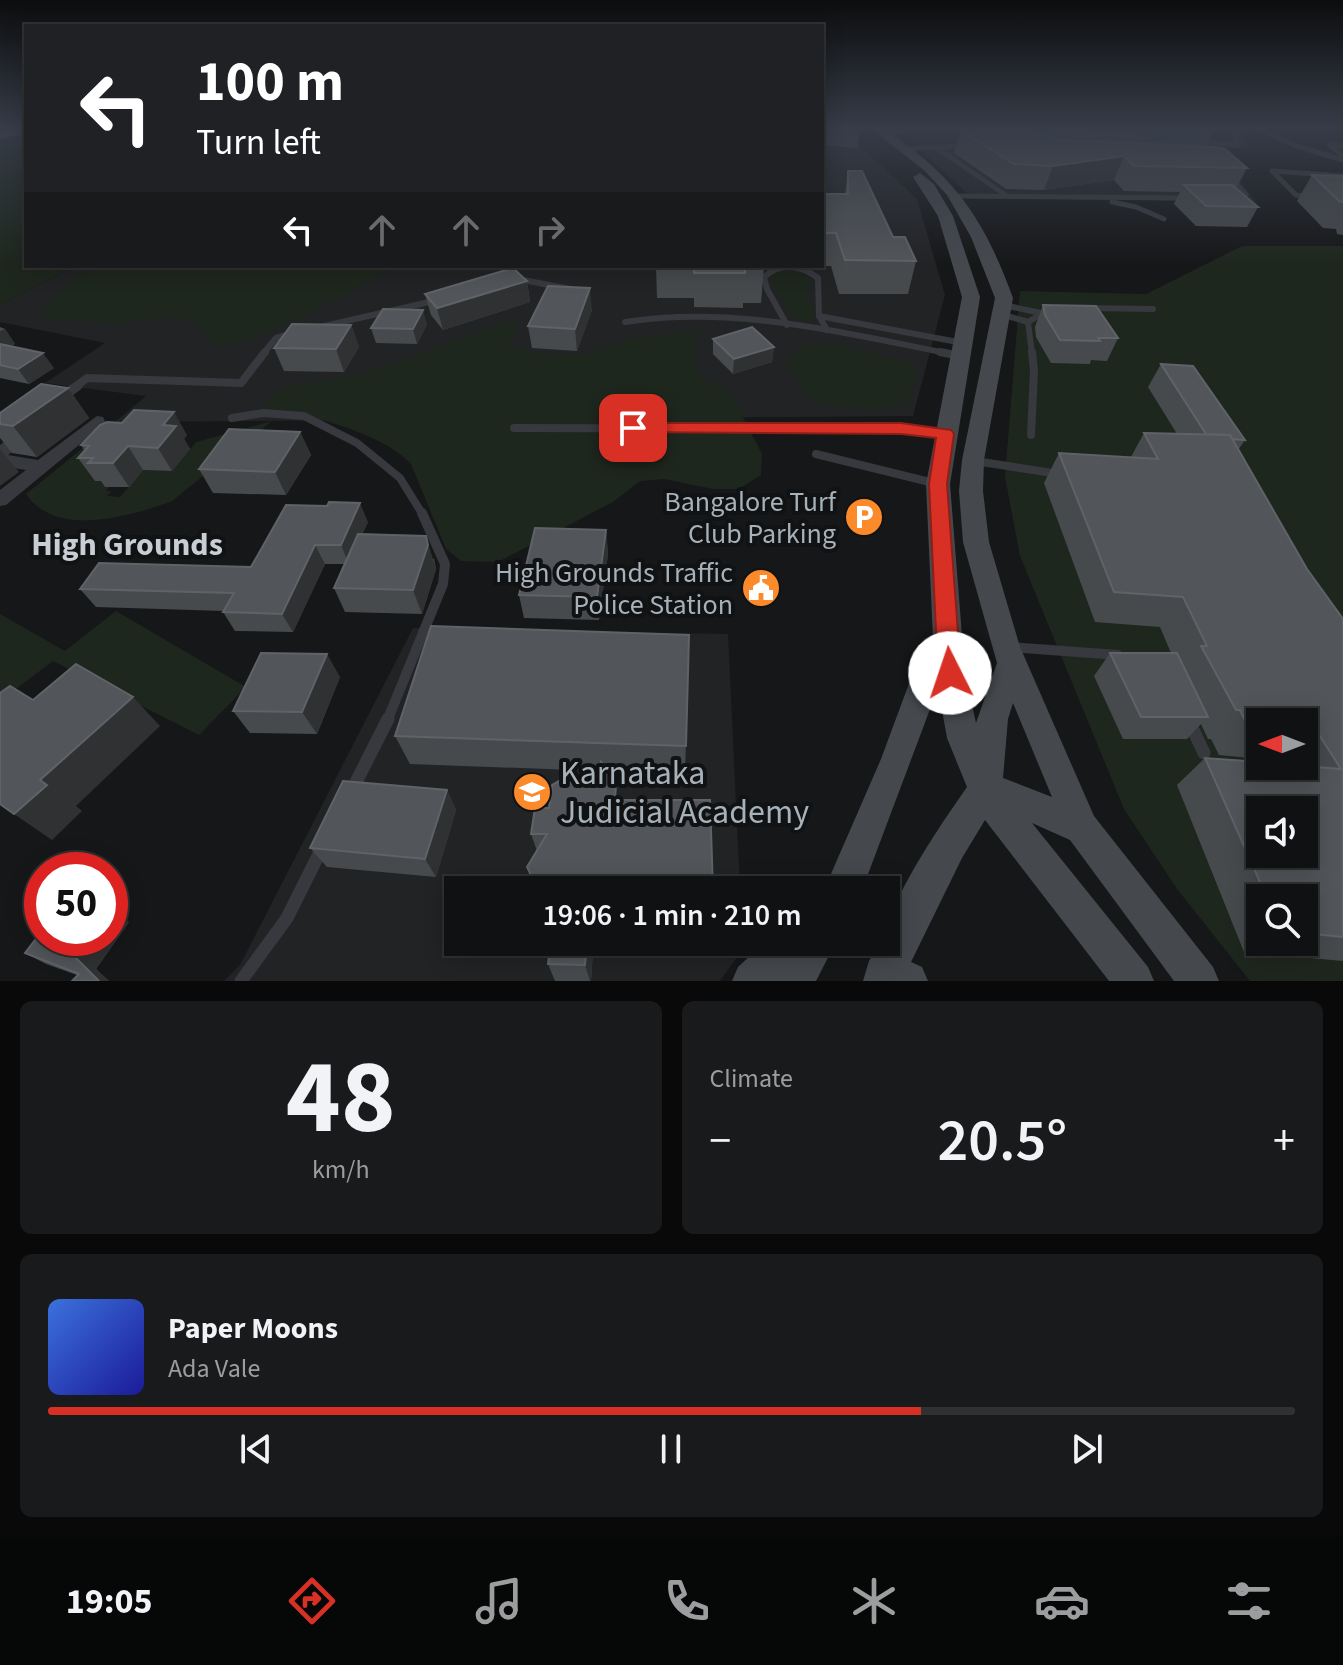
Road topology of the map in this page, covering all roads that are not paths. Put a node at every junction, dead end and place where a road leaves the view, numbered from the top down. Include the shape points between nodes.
1 (916, 174) edge
2 (934, 174) edge
3 (974, 174) edge
4 (1227, 174) edge
5 (1275, 174) edge
6 (1311, 174) edge
7 (1343, 176) edge
8 (1007, 196) junction
9 (1312, 196) edge
10 (956, 198) junction
11 (1202, 198) edge
12 (1232, 199) edge
13 (1164, 219) dead end
14 (775, 268) edge
15 (799, 268) edge
16 (509, 283) edge
17 (575, 290) edge
18 (449, 297) edge
19 (1054, 307) edge
20 (1083, 308) edge
21 (1153, 309) dead end
22 (1002, 310) junction
23 (1041, 313) junction
24 (819, 316) junction
25 (625, 322) dead end
26 (1028, 322) junction
27 (787, 325) junction
28 (316, 328) edge
29 (827, 330) junction
30 (301, 332) edge
31 (918, 334) junction
32 (915, 347) junction
33 (962, 350) junction
34 (75, 387) joint
35 (232, 418) dead end
36 (97, 421) dead end
37 (35, 426) edge
38 (514, 428) dead end
39 (945, 434) junction
40 (1031, 435) dead end
41 (0, 441) edge
42 (0, 453) edge
43 (816, 454) dead end
44 (0, 460) edge
45 (973, 460) junction
46 (41, 466) junction
47 (1074, 475) edge
48 (938, 484) junction
49 (0, 500) edge
50 (948, 641) junction
51 (1008, 654) junction
52 (1128, 656) edge
53 (1184, 712) edge
54 (1204, 753) dead end
55 (985, 790) junction
56 (344, 805) edge
57 (1082, 828) junction
58 (329, 834) edge
59 (849, 876) edge
60 (779, 956) edge
61 (809, 956) edge
62 (887, 980) edge
63 (241, 981) edge
64 (752, 981) edge
65 (794, 981) edge
66 (1134, 981) edge
67 (1199, 981) edge

1 - 33 main road via 936,197 965,270 971,297
2 - 10 main road
3 - 8 lane
4 - 12 lane via 1246,195
5 - 9 lane via 1296,195
6 - 7 lane
8 - 10 lane
8 - 11 lane
10 - 13 lane via 1117,202
10 - 22 main road via 998,277
14 - 27 lane via 764,277
15 - 24 lane via 815,275
16 - 17 lane via 523,280
18 - 28 lane
19 - 23 lane
20 - 21 lane
22 - 23 lane
22 - 26 lane
22 - 45 main road
23 - 26 lane
24 - 29 lane
24 - 31 lane
25 - 27 lane via 694,313
26 - 40 lane via 1034,371
27 - 29 lane
29 - 32 lane
30 - 34 lane via 276,338 241,383 87,378
31 - 32 lane
31 - 33 lane
32 - 33 lane
33 - 39 main road
34 - 41 street
35 - 56 lane via 263,413 304,416 357,443 400,478 445,564 443,584 394,707
36 - 46 street
37 - 42 street
38 - 39 lane via 901,429
39 - 48 main road
43 - 48 lane
44 - 46 street
45 - 47 lane
45 - 51 main road via 976,542
46 - 49 street
48 - 50 main road
50 - 55 main road via 963,738
50 - 59 main road via 932,662
51 - 52 lane
51 - 55 main road via 992,719
51 - 57 main road
53 - 54 lane
55 - 57 main road
55 - 62 main road via 936,869
55 - 66 main road
57 - 67 main road
58 - 63 lane via 287,918
60 - 64 main road
61 - 65 main road

